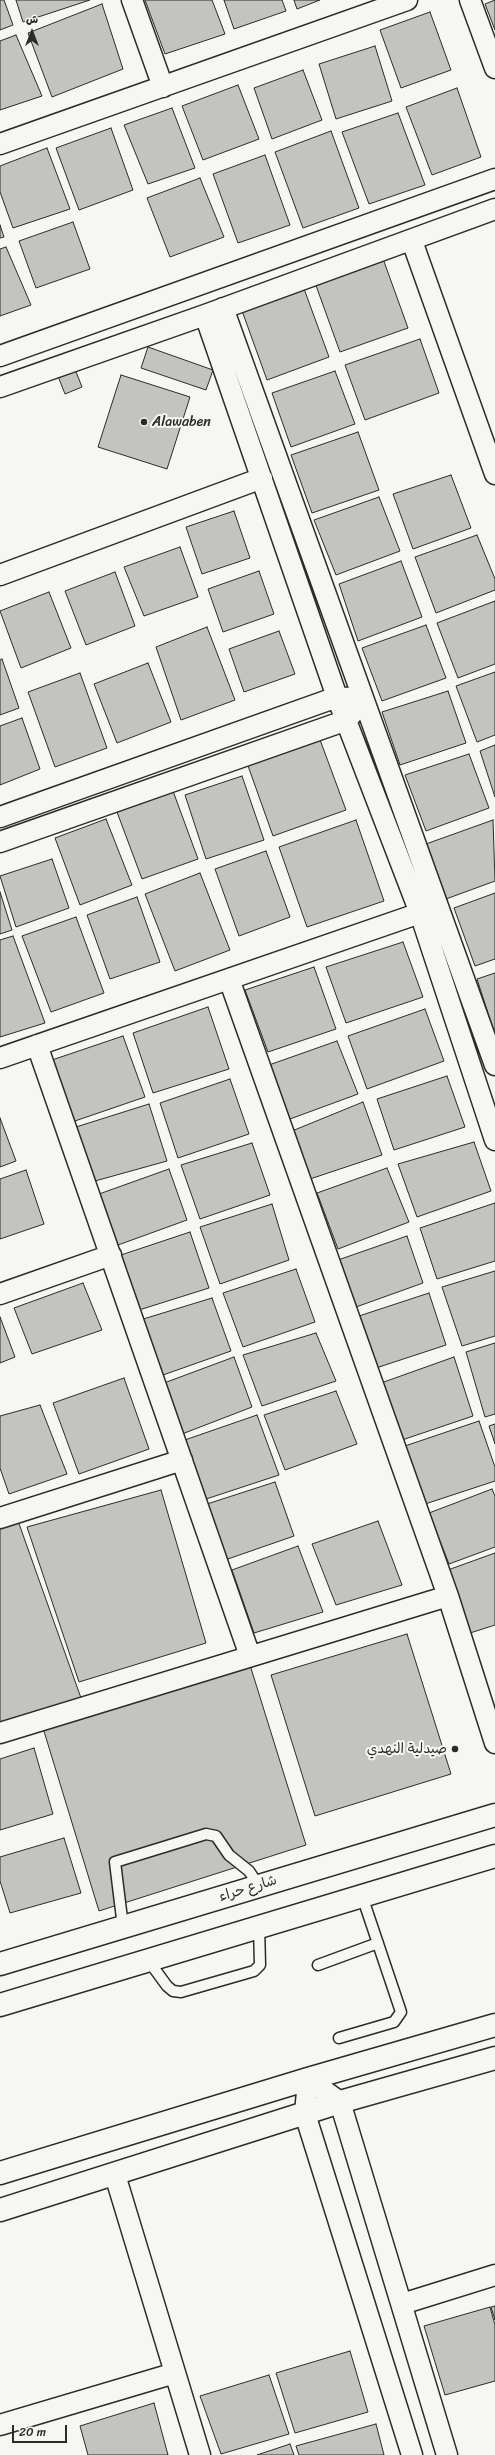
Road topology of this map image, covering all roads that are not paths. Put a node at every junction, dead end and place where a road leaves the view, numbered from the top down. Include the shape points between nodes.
1 (132, 0) edge
2 (407, 0) edge
3 (470, 0) edge
4 (495, 68) edge
5 (163, 87) junction
6 (0, 144) edge
7 (495, 179) edge
8 (495, 209) edge
9 (412, 241) junction
10 (214, 312) junction
11 (118, 314) junction
12 (128, 342) junction
13 (0, 356) edge
14 (0, 387) edge
15 (495, 474) edge
16 (262, 478) junction
17 (0, 575) edge
18 (337, 697) junction
19 (364, 699) junction
20 (347, 720) junction
21 (0, 817) edge
22 (0, 842) edge
23 (420, 913) junction
24 (229, 980) junction
25 (37, 1045) junction
26 (0, 1058) edge
27 (495, 1065) edge
28 (495, 1140) edge
29 (111, 1255) junction
30 (0, 1294) edge
31 (182, 1460) junction
32 (0, 1518) edge
33 (448, 1596) junction
34 (250, 1656) junction
35 (0, 1733) edge
36 (495, 1743) edge
37 (495, 1815) edge
38 (495, 1856) edge
39 (259, 1886) junction
40 (362, 1896) junction
41 (123, 1927) junction
42 (259, 1927) junction
43 (378, 1943) junction
44 (148, 1960) junction
45 (0, 1964) edge
46 (318, 1965) dead end
47 (0, 2005) edge
48 (495, 2025) edge
49 (339, 2038) dead end
50 (495, 2058) edge
51 (308, 2079) junction
52 (340, 2102) junction
53 (304, 2114) junction
54 (0, 2173) edge
55 (114, 2175) junction
56 (0, 2210) edge
57 (495, 2275) edge
58 (402, 2304) junction
59 (175, 2373) junction
60 (0, 2426) edge
61 (200, 2455) edge
62 (412, 2455) edge
63 (447, 2455) edge

1 - 5 street
2 - 5 street
3 - 4 street
5 - 6 street
7 - 11 street
8 - 9 street
9 - 10 street
9 - 15 street
10 - 12 street
10 - 16 street
10 - 19 street
11 - 12 street
11 - 13 street
12 - 14 street
16 - 17 street
16 - 18 street
18 - 19 street
18 - 20 street
18 - 21 street
19 - 20 street
19 - 27 street
20 - 22 street
20 - 23 street
23 - 24 street
23 - 28 street
24 - 25 street
24 - 33 street
25 - 26 street
25 - 29 street
29 - 30 street
29 - 31 street
31 - 32 street
31 - 34 street
33 - 34 street
33 - 36 street
34 - 35 street
37 - 39 main road, شارع حراء
38 - 40 main road
39 - 41 main road, شارع حراء
39 - 41 lane via 249,1870 229,1855 216,1836 206,1834 115,1862
40 - 42 main road
40 - 43 lane
41 - 45 main road, شارع حراء
42 - 44 main road
42 - 44 lane via 260,1965 254,1971 181,1992 173,1991 167,1986
43 - 46 lane
43 - 49 lane via 401,2012 399,2018 394,2022
44 - 47 main road
48 - 51 main road
50 - 52 main road
51 - 52 street
51 - 53 street
51 - 54 main road
52 - 53 main road
52 - 58 street
53 - 55 main road
53 - 62 street
55 - 56 main road
55 - 59 street
57 - 58 street
58 - 63 street
59 - 60 street
59 - 61 street

